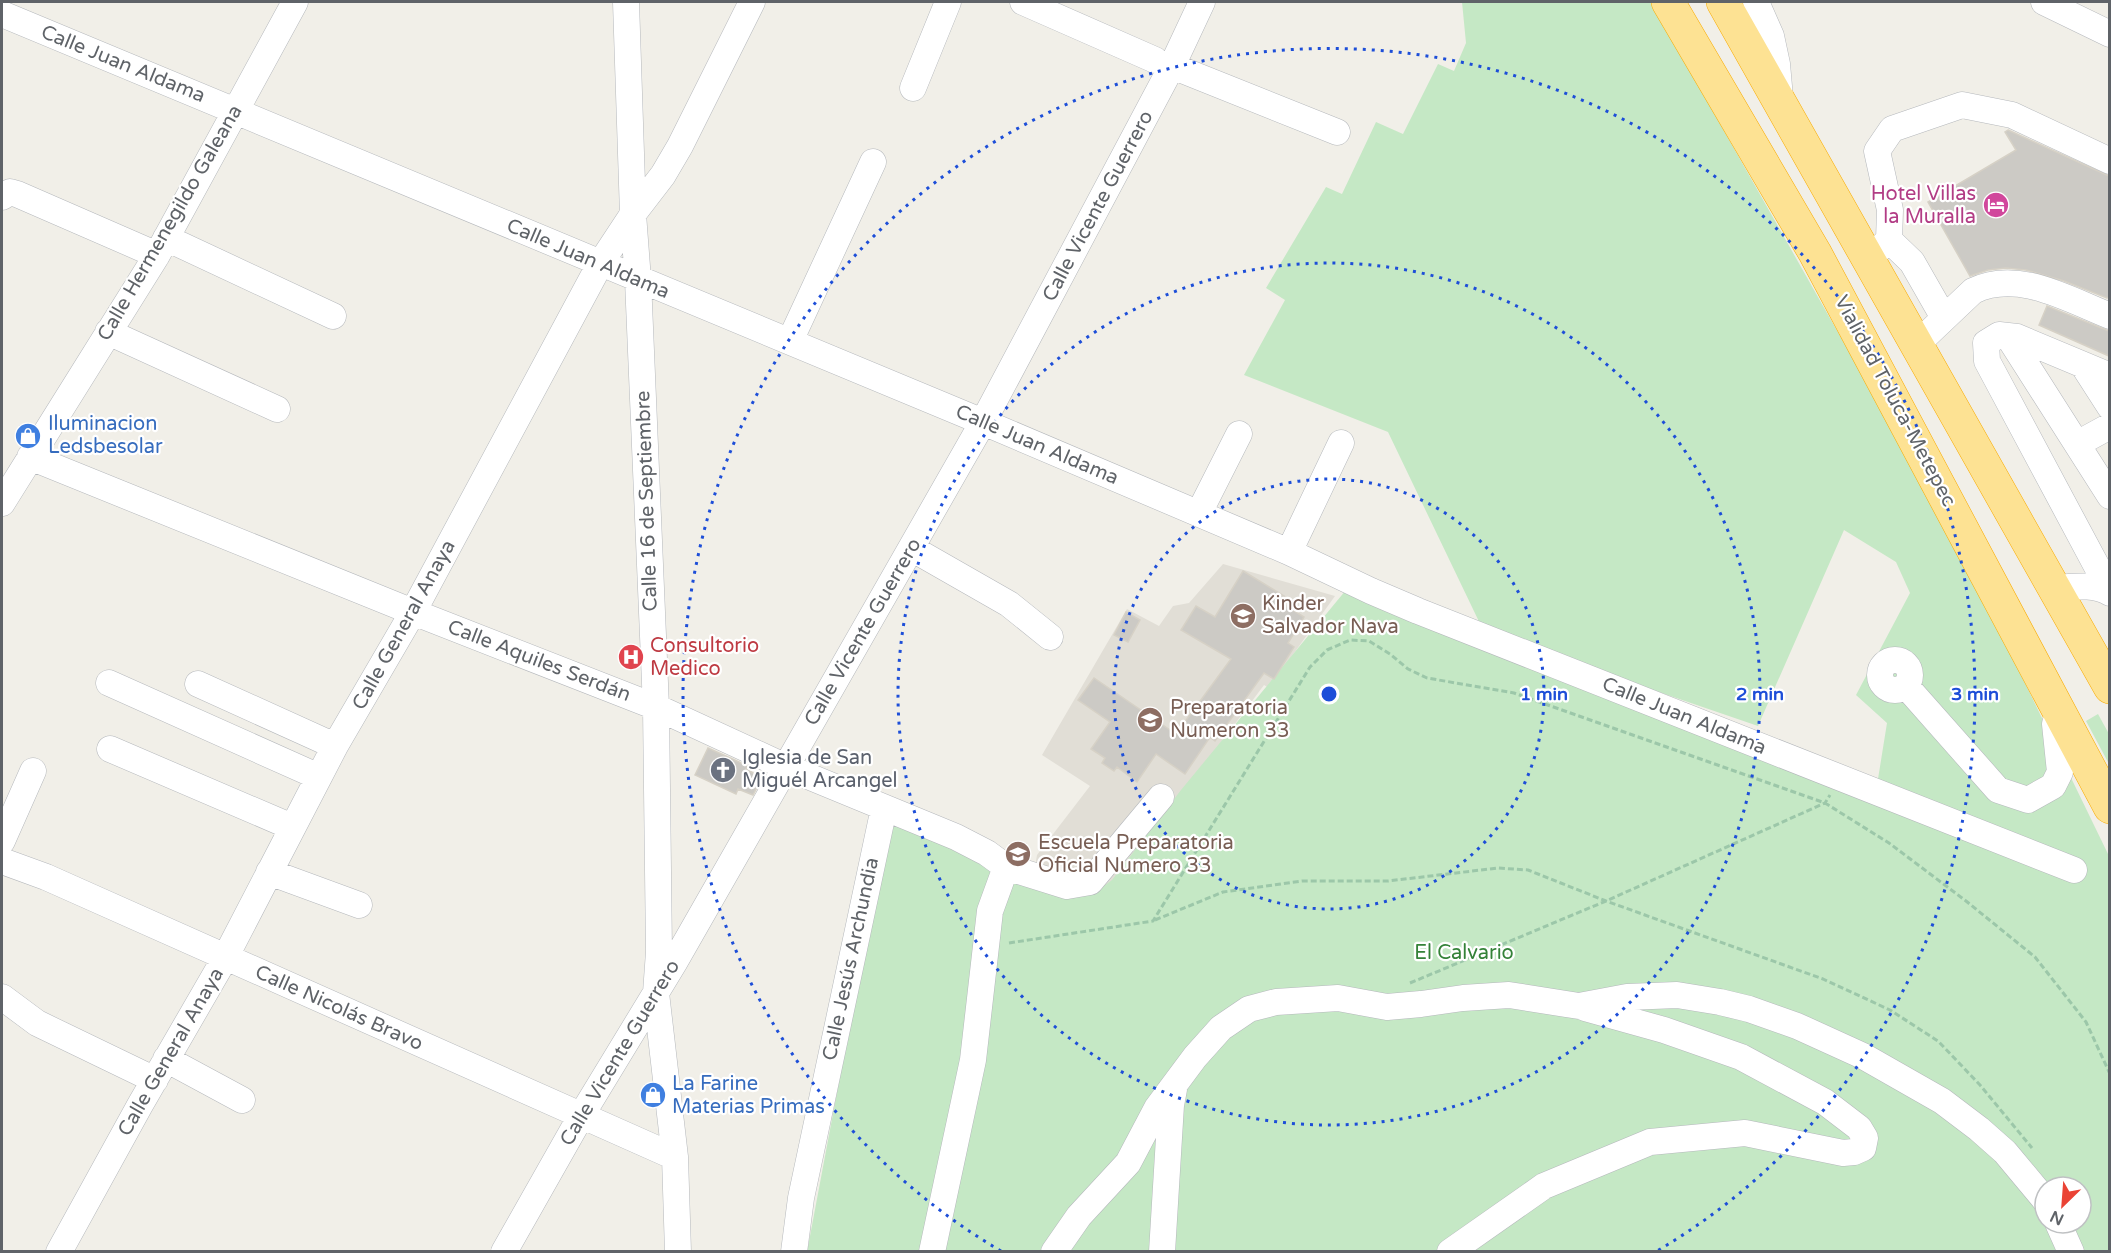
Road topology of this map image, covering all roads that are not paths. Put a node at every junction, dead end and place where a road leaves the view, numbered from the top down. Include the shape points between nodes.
1 (295, 2) edge
2 (626, 2) edge
3 (753, 2) edge
4 (948, 2) edge
5 (1023, 2) edge
6 (1202, 2) edge
7 (1668, 2) edge
8 (1723, 2) edge
9 (1756, 2) edge
10 (2044, 2) edge
11 (2, 14) edge
12 (2109, 34) edge
13 (1164, 63) junction
14 (913, 88) dead end
15 (1781, 104) junction
16 (235, 111) junction
17 (1337, 132) dead end
18 (2109, 161) edge
19 (873, 162) dead end
20 (2, 197) edge
21 (633, 214) junction
22 (161, 246) junction
23 (1879, 250) junction
24 (600, 264) junction
25 (638, 280) junction
26 (333, 316) dead end
27 (2109, 316) edge
28 (1944, 318) junction
29 (108, 332) junction
30 (2008, 336) junction
31 (790, 341) junction
32 (1916, 345) junction
33 (2083, 365) junction
34 (2109, 376) edge
35 (2052, 405) junction
36 (2109, 407) edge
37 (277, 409) dead end
38 (984, 422) junction
39 (2109, 426) edge
40 (2024, 430) junction
41 (1239, 434) dead end
42 (1341, 443) dead end
43 (2077, 444) junction
44 (30, 457) junction
45 (2109, 496) edge
46 (2, 503) edge
47 (1199, 513) junction
48 (911, 548) junction
49 (1289, 552) junction
50 (2054, 588) junction
51 (2109, 592) edge
52 (413, 612) junction
53 (1050, 637) dead end
54 (109, 683) dead end
55 (198, 684) dead end
56 (1905, 686) dead end
57 (2109, 687) edge
58 (656, 707) junction
59 (2059, 711) junction
60 (335, 746) junction
61 (110, 749) dead end
62 (786, 767) junction
63 (33, 771) dead end
64 (319, 777) junction
65 (1161, 797) dead end
66 (2109, 807) edge
67 (884, 808) junction
68 (292, 827) junction
69 (2, 841) edge
70 (2, 861) edge
71 (1006, 867) junction
72 (2074, 870) dead end
73 (269, 872) junction
74 (358, 905) dead end
75 (225, 958) junction
76 (656, 993) junction
77 (2, 998) edge
78 (1579, 1006) junction
79 (160, 1069) junction
80 (1175, 1083) junction
81 (242, 1100) dead end
82 (581, 1116) junction
83 (675, 1157) junction
84 (2033, 1186) edge
85 (2064, 1235) edge
86 (59, 1251) edge
87 (504, 1251) edge
88 (678, 1251) edge
89 (794, 1251) edge
90 (932, 1251) edge
91 (1054, 1251) edge
92 (1162, 1251) edge
93 (1450, 1251) edge
94 (2071, 1251) edge

1 - 16 street, Calle Hermenegildo Galeana
2 - 21 street, Calle 16 de Septiembre
3 - 21 street, Calle General Anaya via 680,147
4 - 14 street
5 - 13 street
6 - 13 street, Calle Vicente Guerrero
7 - 59 highway, Vialidad Toluca-Metepec via 1815,253
8 - 15 highway
9 - 15 street via 1771,36
10 - 12 street
11 - 16 street, Calle Juan Aldama
13 - 17 street
13 - 38 street, Calle Vicente Guerrero
15 - 23 highway
16 - 22 street, Calle Hermenegildo Galeana
16 - 24 street, Calle Juan Aldama
18 - 23 street via 2012,115 1962,105 1892,129 1877,152 1890,210
19 - 31 street
20 - 22 street via 10,192 17,194
21 - 24 street, Calle General Anaya
21 - 25 street, Calle 16 de Septiembre
22 - 26 street
22 - 29 street, Calle Hermenegildo Galeana
23 - 28 street via 1912,262
23 - 32 highway
24 - 25 street, Calle Juan Aldama
24 - 52 street, Calle General Anaya
25 - 31 street, Calle Juan Aldama
25 - 58 street, Calle 16 de Septiembre
27 - 28 street via 2030,285 2008,283 1984,285 1973,291
28 - 32 street
29 - 37 street
29 - 44 street, Calle Hermenegildo Galeana
30 - 33 street
30 - 35 street
30 - 40 street via 1999,335 1986,343 1988,362
31 - 38 street, Calle Juan Aldama
32 - 50 highway
33 - 34 street
33 - 36 street
35 - 40 street
35 - 43 street
38 - 47 street, Calle Juan Aldama
38 - 48 street, Calle Vicente Guerrero
39 - 43 street
40 - 51 street
41 - 47 street
42 - 49 street
43 - 45 street
44 - 46 street, Calle Hermenegildo Galeana
44 - 52 street, Calle Aquiles Serdán
47 - 49 street, Calle Juan Aldama
48 - 53 street via 1009,604
48 - 62 street, Calle Vicente Guerrero
49 - 72 street, Calle Juan Aldama via 1449,623
50 - 51 street via 2087,586
50 - 57 highway
52 - 58 street, Calle Aquiles Serdán
52 - 60 street, Calle General Anaya
54 - 64 street
55 - 60 street
56 - 59 street via 1998,790 2028,800 2053,786 2060,772 2055,724
58 - 62 street, Calle Aquiles Serdán
58 - 76 street, Calle 16 de Septiembre
59 - 66 highway, Vialidad Toluca-Metepec
60 - 64 street, Calle General Anaya
61 - 68 street
62 - 67 street, Calle Aquiles Serdán
62 - 76 street, Calle Vicente Guerrero
63 - 69 street
64 - 68 street, Calle General Anaya
65 - 71 street, Calle Aquiles Serdán via 1090,882 1067,886
67 - 71 street, Calle Aquiles Serdán via 966,842
67 - 89 street, Calle Jesús Archundia via 801,1198
68 - 73 street, Calle General Anaya
70 - 75 street, Calle Nicolás Bravo
71 - 90 street via 990,911 973,1059
73 - 74 street
73 - 75 street, Calle General Anaya
75 - 79 street, Calle General Anaya
75 - 82 street, Calle Nicolás Bravo
76 - 82 street, Calle Vicente Guerrero
76 - 83 street, Calle 16 de Septiembre
77 - 79 street via 37,1023
78 - 80 street via 1509,995 1387,1007 1338,998 1276,1002 1249,1009 1221,1028
78 - 84 street via 1677,995 1749,1009 1797,1026 1863,1056 1942,1101 2005,1152
78 - 93 street via 1741,1057 1825,1102 1859,1128 1865,1138 1863,1148 1843,1153 1745,1133 1650,1142 1544,1186
79 - 81 street
79 - 86 street, Calle General Anaya
80 - 91 street via 1128,1163 1079,1216
80 - 92 street via 1170,1105
82 - 83 street, Calle Nicolás Bravo
82 - 87 street, Calle Vicente Guerrero
83 - 88 street, Calle 16 de Septiembre
85 - 94 street

